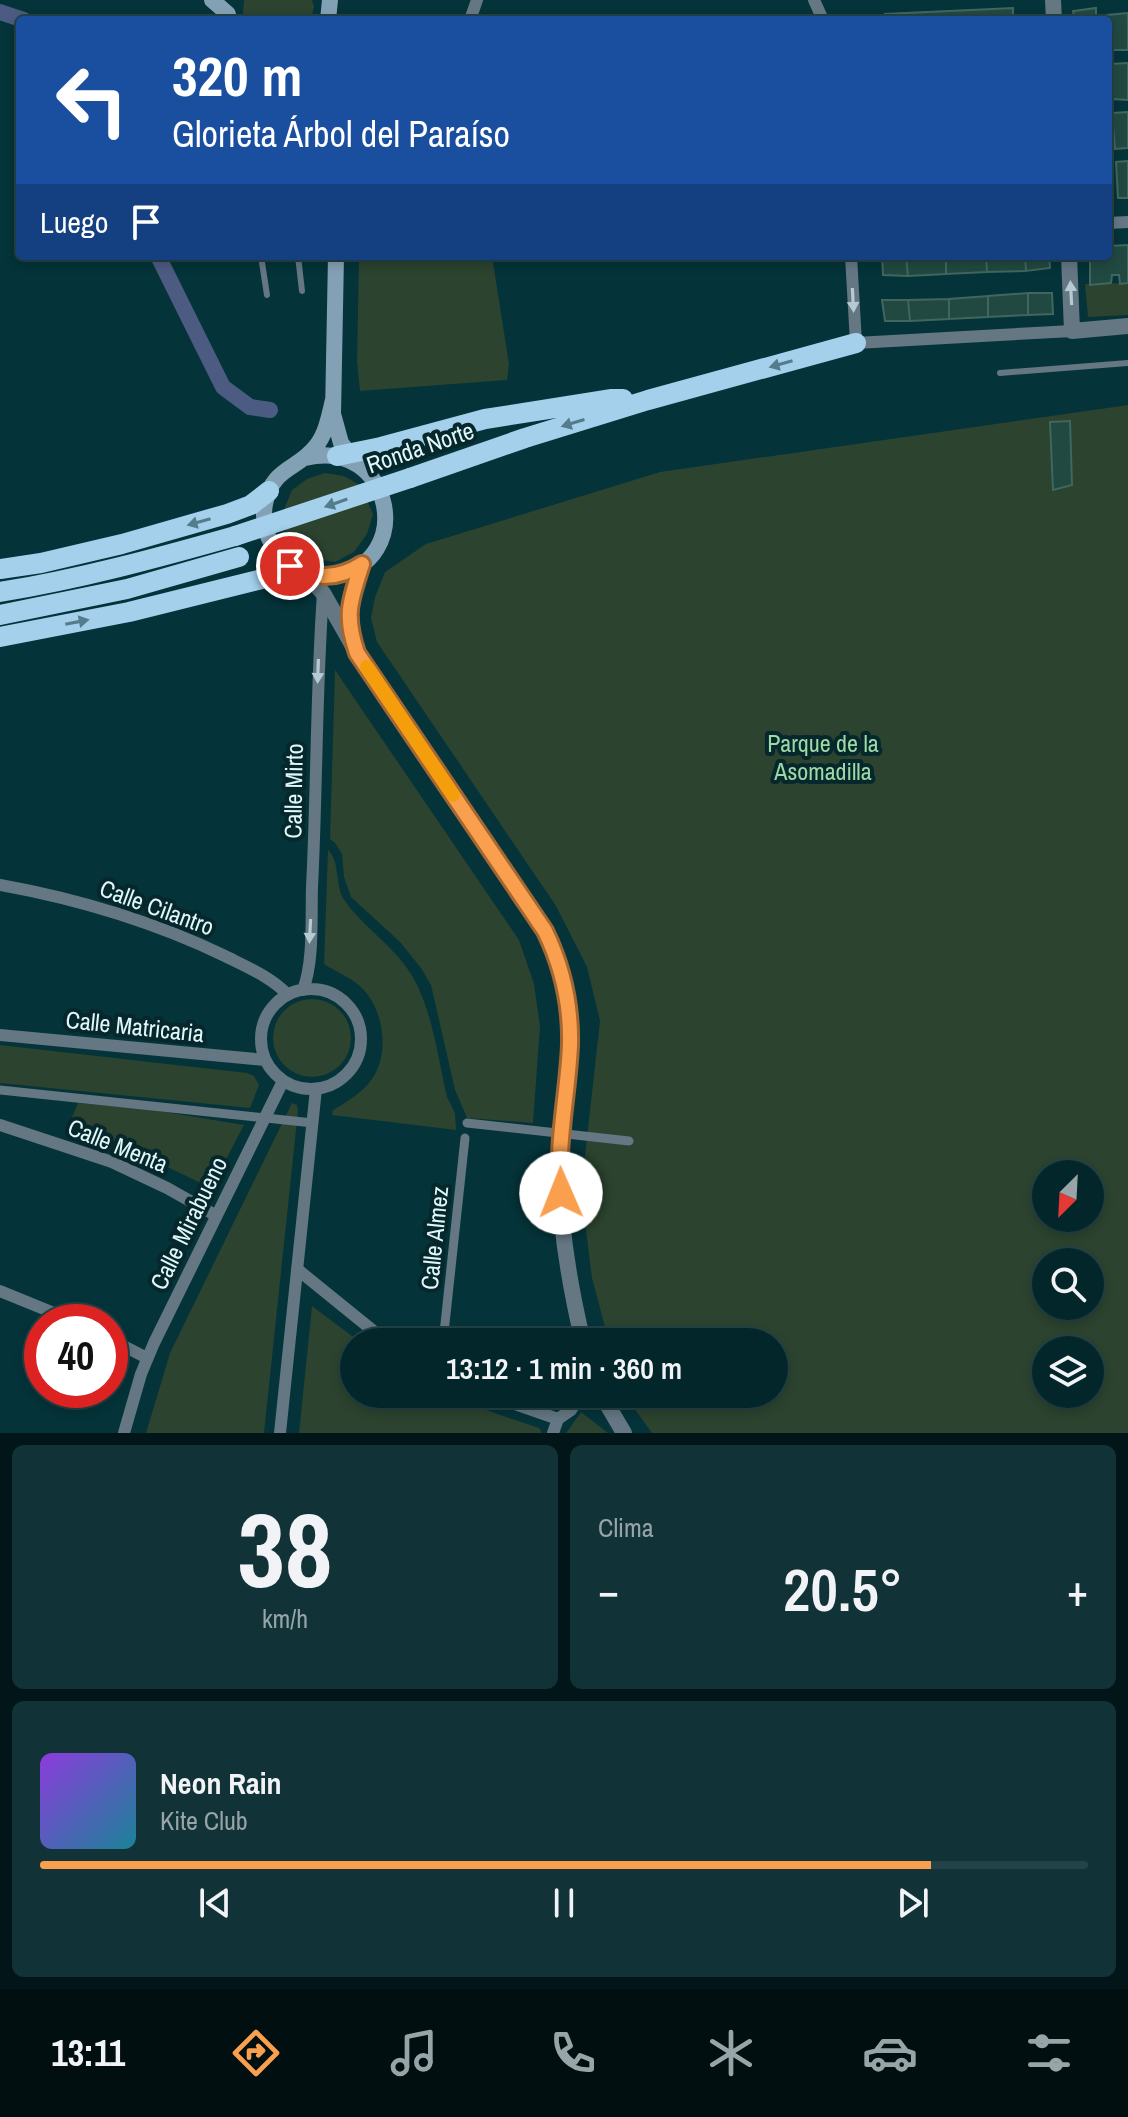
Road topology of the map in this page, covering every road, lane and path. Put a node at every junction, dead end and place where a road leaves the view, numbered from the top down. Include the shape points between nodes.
1 (212, 0) edge
2 (228, 11) edge
3 (262, 260) edge
4 (298, 260) edge
5 (336, 260) edge
6 (851, 260) edge
7 (1069, 260) edge
8 (302, 291) dead end
9 (267, 295) dead end
10 (1128, 326) edge
11 (1072, 331) junction
12 (856, 343) junction
13 (1128, 363) edge
14 (1000, 373) dead end
15 (333, 400) junction
16 (648, 400) junction
17 (305, 458) junction
18 (348, 458) junction
19 (269, 491) junction
20 (239, 557) dead end
21 (362, 564) junction
22 (0, 569) edge
23 (301, 572) junction
24 (0, 592) edge
25 (323, 593) junction
26 (0, 615) edge
27 (0, 637) edge
28 (357, 653) junction
29 (0, 885) edge
30 (303, 990) junction
31 (288, 995) junction
32 (0, 1035) edge
33 (265, 1060) junction
34 (283, 1081) junction
35 (316, 1089) junction
36 (0, 1090) edge
37 (264, 1117) junction
38 (313, 1123) junction
39 (467, 1123) dead end
40 (0, 1125) edge
41 (465, 1138) dead end
42 (629, 1141) dead end
43 (215, 1215) junction
44 (297, 1269) junction
45 (0, 1291) edge
46 (32, 1304) edge
47 (370, 1328) edge
48 (445, 1328) edge
49 (580, 1328) edge
50 (128, 1348) edge
51 (147, 1358) junction
52 (526, 1408) edge
53 (572, 1408) edge
54 (609, 1408) edge
55 (558, 1419) junction
56 (124, 1433) edge
57 (280, 1433) edge
58 (553, 1433) edge
59 (624, 1433) edge

1 - 2 main road
3 - 9 lane
4 - 8 lane
5 - 15 main road
6 -> 12 street
11 -> 7 street
10 - 11 street
11 - 12 street
12 -> 16 highway, Ronda Norte
13 - 14 lane
15 - 17 main road via 319,441
15 - 18 main road
16 - 18 highway via 612,399 485,419
16 -> 24 highway, Ronda Norte, bridge via 235,536
17 - 18 main road
17 - 19 main road via 284,470
18 - 21 main road via 378,485 386,512 381,539
19 -> 22 highway via 227,514 122,544
19 - 23 main road via 264,518 271,545
20 - 26 highway via 127,589
21 - 23 main road via 341,574
21 - 28 street via 349,621
23 - 25 street
27 -> 23 highway
25 - 28 street
25 -> 30 street, Calle Mirto via 309,953
28 - 49 street via 556,954 570,1044 559,1171 569,1276
29 - 31 street, Calle Cilantro via 61,897 157,927 242,965
30 - 31 street
30 - 35 street via 343,1001 353,1012 361,1040 359,1054 343,1078
31 - 33 street via 267,1016 262,1030
32 - 33 street, Calle Matricaria
33 - 34 street
34 - 35 street
34 - 37 street, Calle Mirabueno
35 - 38 street
36 - 37 street
37 - 38 street
37 - 43 street, Calle Mirabueno
38 - 44 street
39 - 42 street, bridge
40 - 43 street, Calle Menta via 112,1162
41 - 48 street, Calle Almez
43 - 51 street, Calle Mirabueno
44 - 47 street
44 - 57 street
45 - 46 street
50 - 51 street
51 - 56 street, Calle Mirabueno
52 - 55 street
53 - 55 street
54 - 59 street
55 - 58 street

